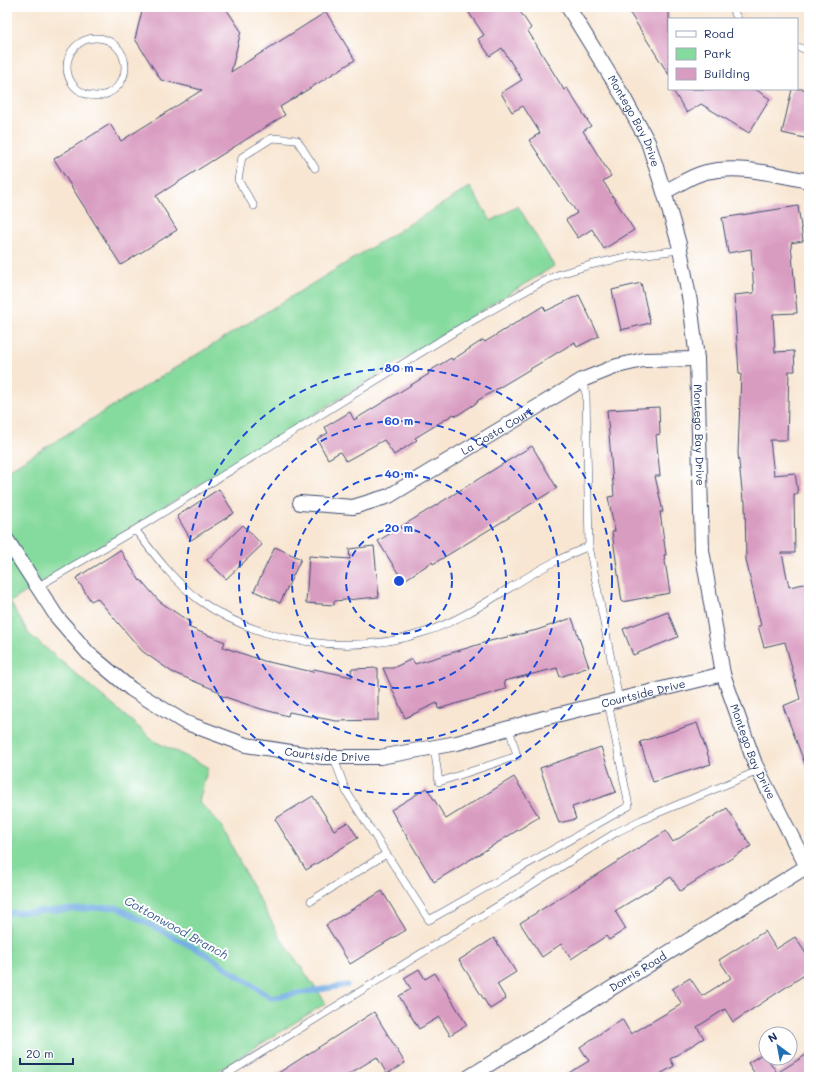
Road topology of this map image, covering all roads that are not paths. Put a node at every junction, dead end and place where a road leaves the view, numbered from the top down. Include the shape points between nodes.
1 (568, 7) edge
2 (731, 7) edge
3 (737, 18) edge
4 (798, 47) edge
5 (809, 50) edge
6 (67, 72) joint
7 (315, 168) dead end
8 (809, 181) edge
9 (664, 192) junction
10 (254, 206) dead end
11 (680, 250) junction
12 (697, 358) junction
13 (582, 380) junction
14 (300, 503) dead end
15 (133, 531) junction
16 (7, 540) edge
17 (588, 546) junction
18 (37, 587) junction
19 (723, 674) junction
20 (613, 701) junction
21 (509, 728) junction
22 (434, 747) junction
23 (334, 758) junction
24 (758, 771) junction
25 (386, 854) junction
26 (808, 869) edge
27 (311, 901) dead end
28 (222, 1077) edge
29 (469, 1077) edge

1 - 9 street, Montego Bay Drive via 648,142
2 - 3 lane
4 - 5 lane
6 - 6 lane via 70,54 76,46 94,38 112,43 124,58 124,77 119,86 102,96 92,97 83,94 75,88
7 - 10 lane via 297,140 272,138 242,157 238,180
8 - 9 street via 732,168 705,172
9 - 11 street, Montego Bay Drive
11 - 12 street, Montego Bay Drive
11 - 15 lane via 630,256 560,274 538,284 467,324
12 - 13 street, La Costa Court via 643,360 617,366
12 - 19 street, Montego Bay Drive via 702,550
13 - 14 street, La Costa Court via 389,496 353,507
13 - 17 lane via 586,394
15 - 17 lane via 177,580 199,600 226,616 263,632 299,642 346,645 384,641 425,632 467,614 558,560
15 - 18 lane
16 - 18 street, Courtside Drive
17 - 20 lane
18 - 23 street, Courtside Drive via 57,617 88,653 131,688 184,722 246,745
19 - 20 street, Courtside Drive
19 - 24 street, Montego Bay Drive
20 - 21 street, Courtside Drive
20 - 25 lane via 629,806 429,920
21 - 22 street, Courtside Drive
21 - 22 lane via 517,756 439,782
22 - 23 street, Courtside Drive via 380,757
23 - 25 lane via 346,791
24 - 26 street, Montego Bay Drive
24 - 28 lane via 617,832
25 - 27 lane
26 - 29 street, Dorris Road

